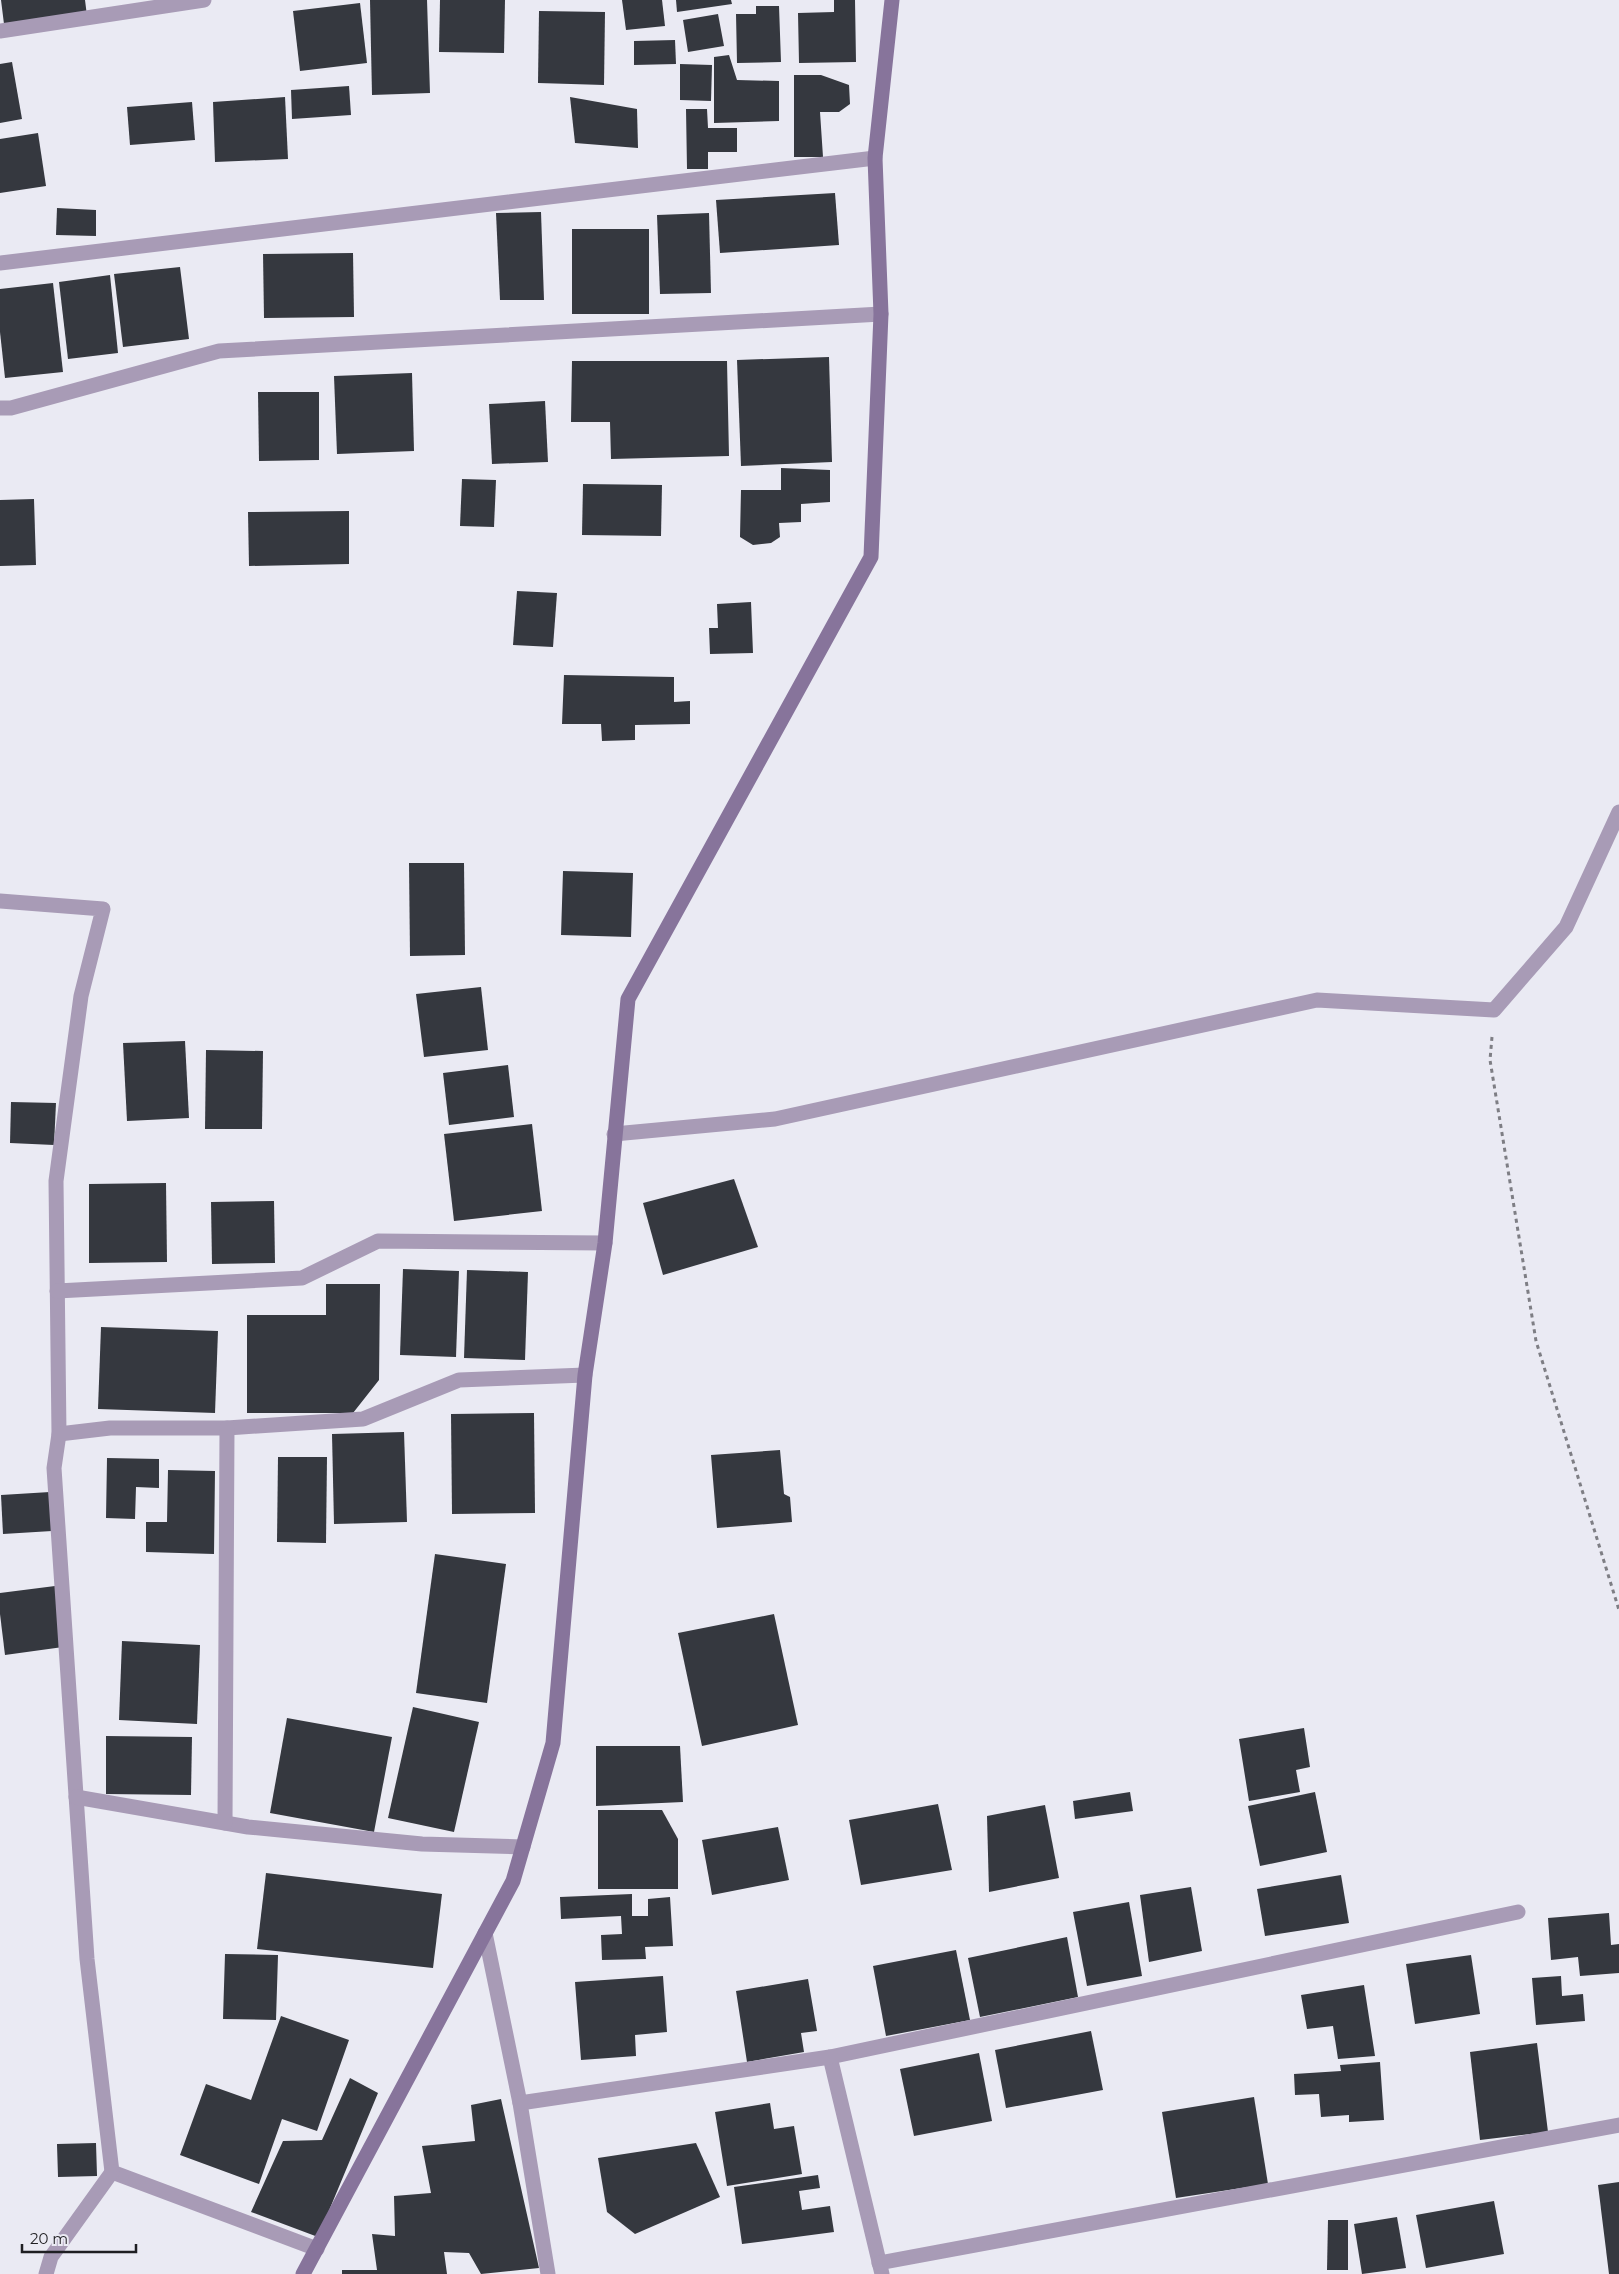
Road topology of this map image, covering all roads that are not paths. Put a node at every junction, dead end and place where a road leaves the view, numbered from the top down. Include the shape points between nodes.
1 (204, 0) edge
2 (892, 0) edge
3 (0, 31) edge
4 (875, 158) junction
5 (0, 263) edge
6 (881, 314) junction
7 (0, 408) edge
8 (1619, 812) edge
9 (0, 901) edge
10 (614, 1134) junction
11 (605, 1242) junction
12 (57, 1291) junction
13 (585, 1375) junction
14 (227, 1428) junction
15 (59, 1434) junction
16 (76, 1798) junction
17 (225, 1823) junction
18 (523, 1847) junction
19 (1518, 1912) dead end
20 (484, 1933) junction
21 (830, 2057) junction
22 (520, 2103) junction
23 (1619, 2125) edge
24 (112, 2172) junction
25 (317, 2249) junction
26 (880, 2269) edge
27 (46, 2274) edge
28 (303, 2274) edge
29 (548, 2274) edge

1 - 3 street
2 - 4 street
4 - 5 street
4 - 6 street
6 - 7 street via 219,351 11,408
6 - 10 street via 871,557 628,998
8 - 10 street via 1566,926 1494,1010 1317,1000 775,1119
9 - 12 street via 103,909 81,996 56,1181
10 - 11 street
11 - 12 street via 378,1241 302,1278
11 - 13 street
12 - 15 street
13 - 14 street via 459,1380 363,1419
13 - 18 street via 553,1742
14 - 15 street via 110,1428
14 - 17 street
15 - 16 street via 54,1468
16 - 17 street
16 - 24 street via 87,1959
17 - 18 street via 422,1844
18 - 20 street via 513,1881
19 - 21 street
20 - 22 street
20 - 25 street
21 - 22 street
21 - 26 street
22 - 29 street
23 - 26 street
24 - 25 street
24 - 27 street via 51,2257
25 - 28 street

